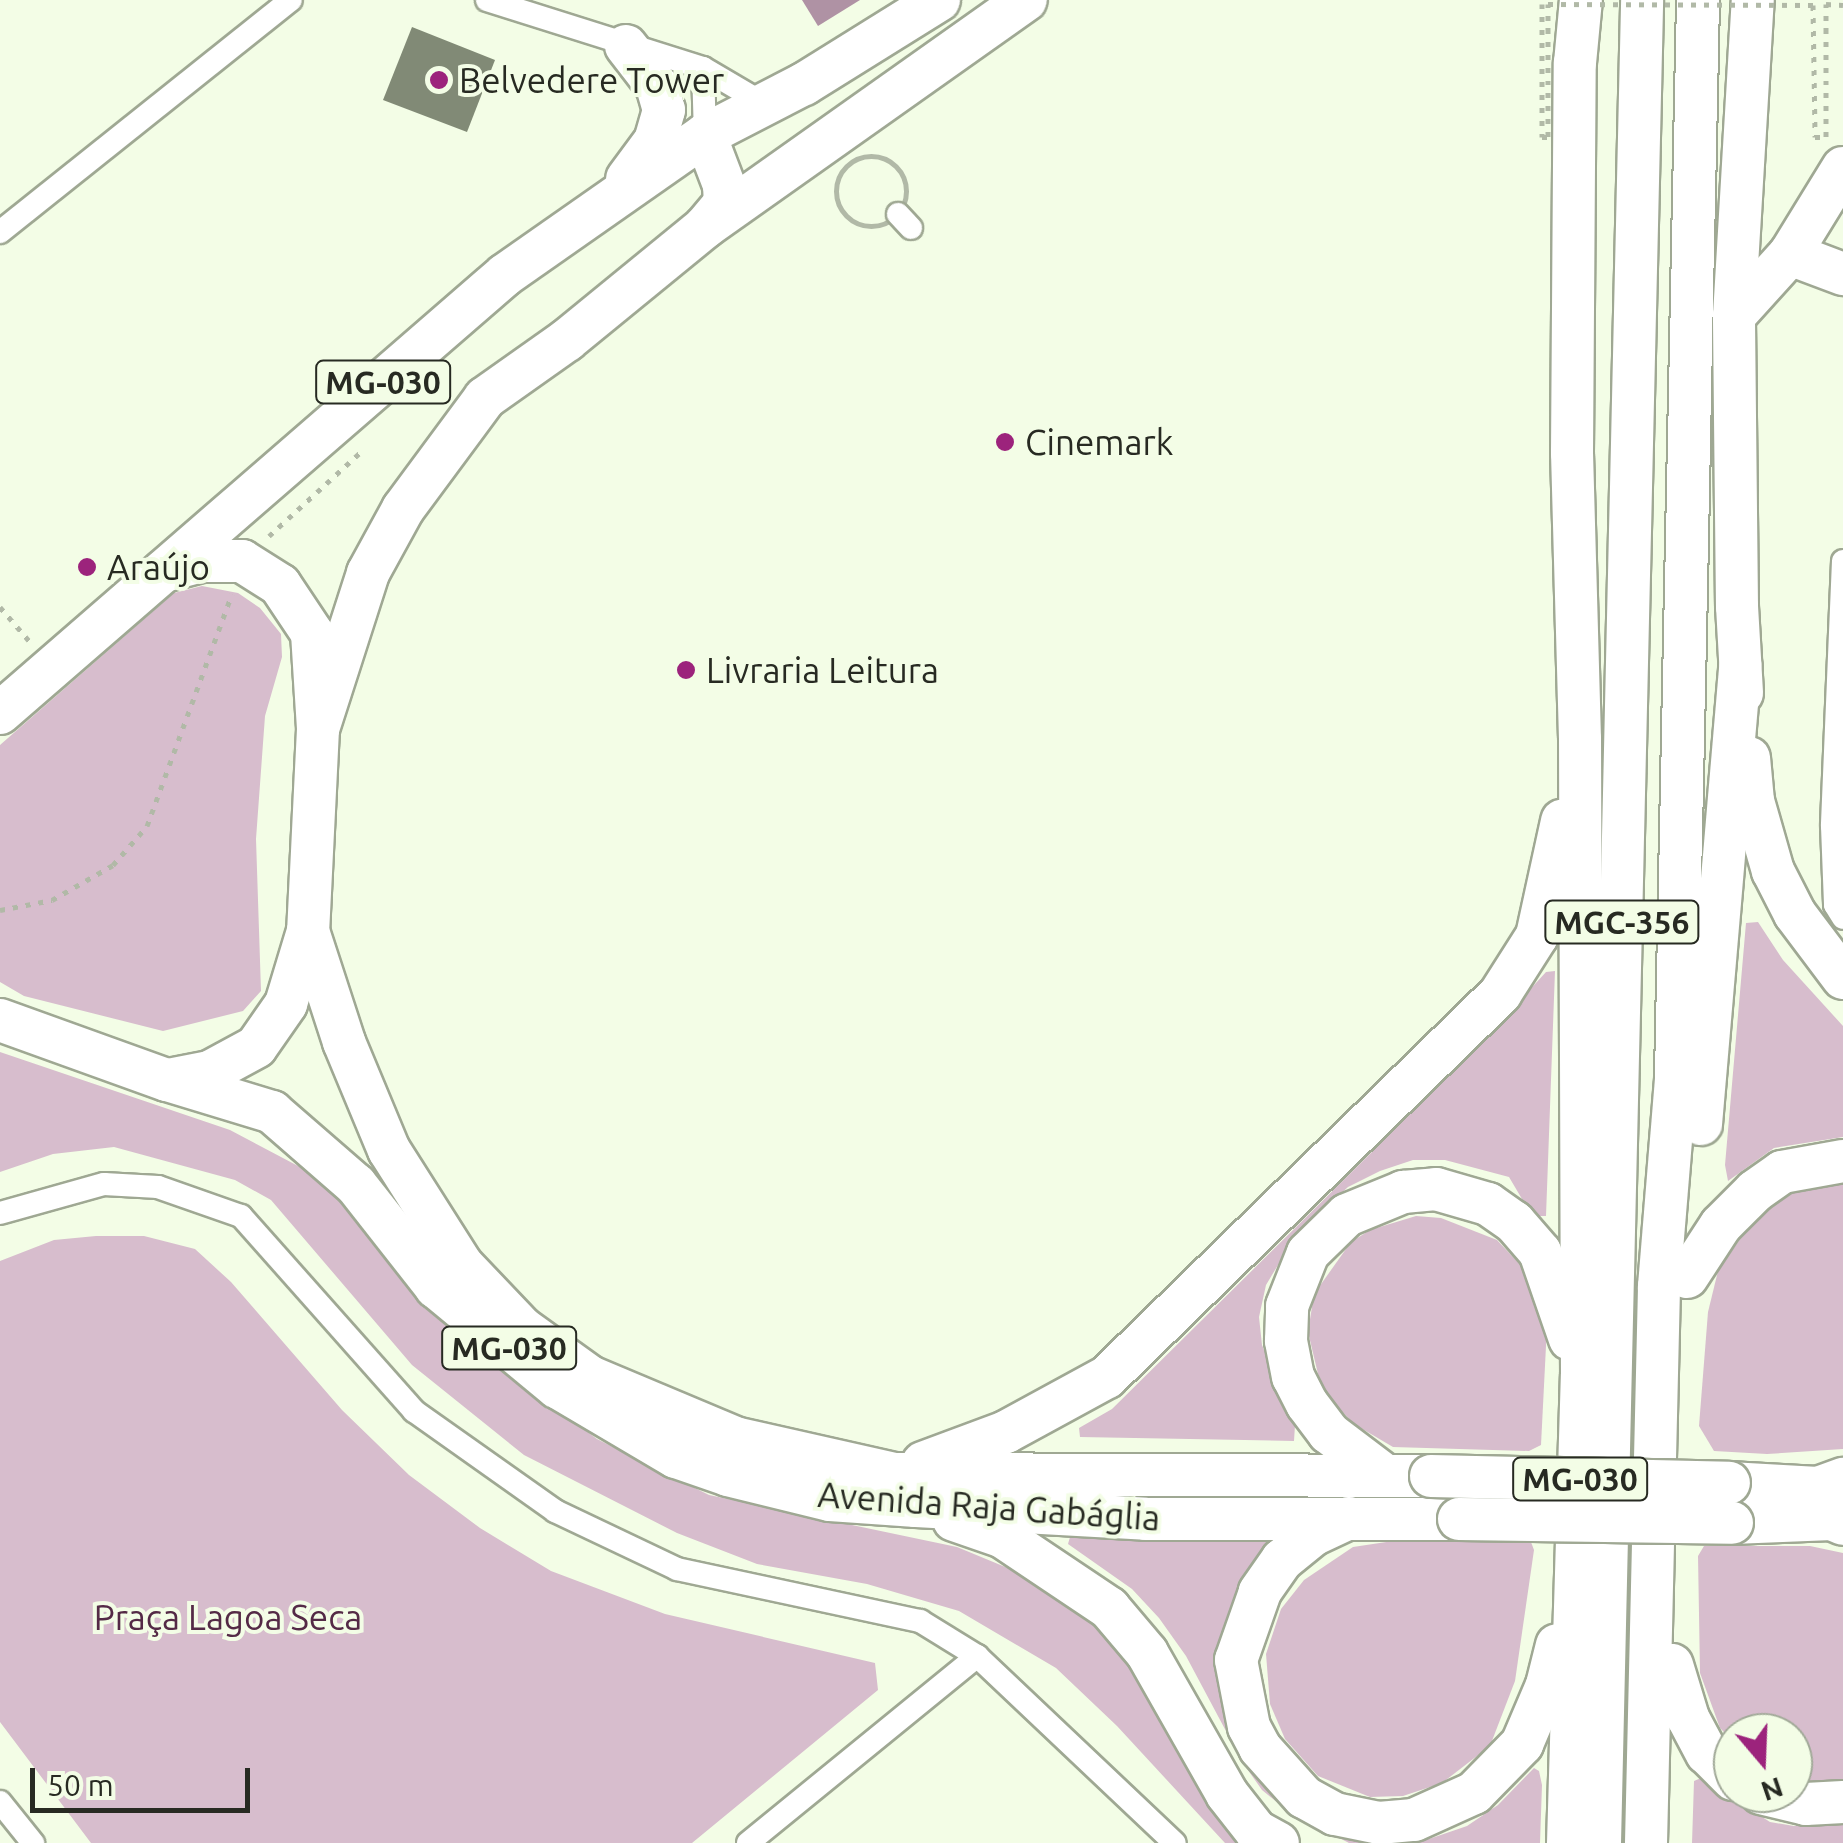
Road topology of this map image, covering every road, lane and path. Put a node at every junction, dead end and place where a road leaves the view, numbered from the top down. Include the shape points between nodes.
1 (291, 0) edge
2 (487, 0) edge
3 (939, 0) edge
4 (1026, 0) edge
5 (1642, 0) edge
6 (1698, 0) edge
7 (1753, 0) edge
8 (1554, 1) edge
9 (1843, 5) edge
10 (626, 46) junction
11 (703, 68) junction
12 (764, 104) junction
13 (704, 134) junction
14 (1843, 168) edge
15 (612, 198) junction
16 (0, 201) edge
17 (25, 210) junction
18 (904, 221) joint
19 (705, 228) junction
20 (0, 232) edge
21 (1790, 254) junction
22 (1843, 274) edge
23 (1734, 316) junction
24 (370, 443) dead end
25 (242, 561) junction
26 (1843, 561) edge
27 (159, 573) junction
28 (0, 607) edge
29 (1740, 666) junction
30 (53, 668) junction
31 (0, 713) edge
32 (318, 729) junction
33 (1580, 738) junction
34 (0, 910) edge
35 (1843, 918) edge
36 (308, 931) junction
37 (1843, 978) edge
38 (0, 1020) edge
39 (167, 1080) junction
40 (1843, 1161) edge
41 (0, 1213) edge
42 (1687, 1276) junction
43 (1582, 1375) junction
44 (1383, 1474) junction
45 (905, 1490) junction
46 (1834, 1502) edge
47 (1730, 1503) junction
48 (1352, 1516) junction
49 (1573, 1581) junction
50 (977, 1656) junction
51 (1672, 1666) junction
52 (1713, 1759) edge
53 (0, 1802) edge
54 (1843, 1802) edge
55 (1813, 1804) edge
56 (33, 1843) edge
57 (748, 1843) edge
58 (1175, 1843) edge
59 (1278, 1843) edge
60 (1568, 1843) edge
61 (1600, 1843) edge
62 (1646, 1843) edge
63 (1668, 1843) edge

1 - 17 street
2 - 10 street
3 - 12 highway, MG-030
4 - 19 highway, MG-030
5 - 61 highway, MGC-356
6 - 62 highway, MGC-356 via 1676,1076 1659,1286
7 - 23 highway, MGC-356
8 - 9 path, bridge via 1542,137 1548,136 1548,4 1813,5 1815,137 1826,137 1826,4
8 - 33 highway, MGC-356 via 1576,63 1572,453
10 - 11 street
10 - 15 highway via 657,86 664,110 655,141
11 - 12 street
11 - 13 street
12 - 13 highway, MG-030
13 - 15 highway, MG-030
13 - 19 highway via 724,185 724,202
14 - 21 highway
15 - 27 highway, MG-030 via 505,275
16 - 17 street
17 - 20 street
18 - 18 path via 906,194 895,165 875,156 845,166 835,187 847,218 868,227
19 - 32 highway, MG-030 via 485,398 403,508 368,573
21 - 22 highway
21 - 23 highway
23 - 29 highway, MGC-356
24 - 25 path
25 - 27 highway via 201,561
25 - 32 highway via 280,585 312,633
25 - 34 path via 147,826 113,865 52,900
26 - 35 street via 1832,832 1836,904
27 - 30 highway, MG-030
28 - 30 path
29 - 37 highway via 1753,801 1773,872
29 - 42 highway, MGC-356
30 - 31 highway, MG-030
32 - 36 highway, MG-030
33 - 43 highway, MGC-356
33 - 45 highway via 1537,936 1500,994 1106,1377
36 - 39 highway via 286,1004 256,1047 210,1072
36 - 45 highway, Avenida Raja Gabáglia / MG-030 via 389,1150 462,1265 522,1328 590,1377 735,1438
38 - 39 highway, MG-030
39 - 45 highway, Avenida Raja Gabáglia / MG-030 via 272,1112 356,1185 436,1288 557,1387 676,1457 830,1500
40 - 42 highway via 1782,1172 1755,1191
41 - 50 street via 104,1184 158,1187 241,1216 414,1411 554,1511 678,1569 920,1621
42 - 51 highway, MGC-356
43 - 44 highway via 1540,1252 1488,1204 1436,1189 1403,1192 1347,1215 1308,1253 1287,1306 1286,1341 1293,1376 1328,1434
43 - 49 highway, MGC-356
44 - 45 highway, Avenida Raja Gabáglia / MG-030
44 - 47 highway, Avenida Raja Gabáglia / MG-030, bridge
45 - 48 highway, Avenida Raja Gabáglia / MG-030 via 1146,1520
45 - 59 highway via 1003,1537 1108,1608 1148,1653 1227,1794 1256,1831
46 - 47 highway, Avenida Raja Gabáglia / MG-030
47 - 48 highway, Avenida Raja Gabáglia / MG-030, bridge via 1458,1519
48 - 49 highway via 1282,1560 1260,1592 1236,1660 1249,1727 1260,1748 1304,1796 1352,1819 1414,1820 1446,1808 1474,1793 1522,1744 1547,1685
49 - 60 highway, MGC-356
50 - 57 street
50 - 58 street
51 - 52 highway via 1688,1718
51 - 63 highway, MGC-356
53 - 56 street
54 - 55 highway

